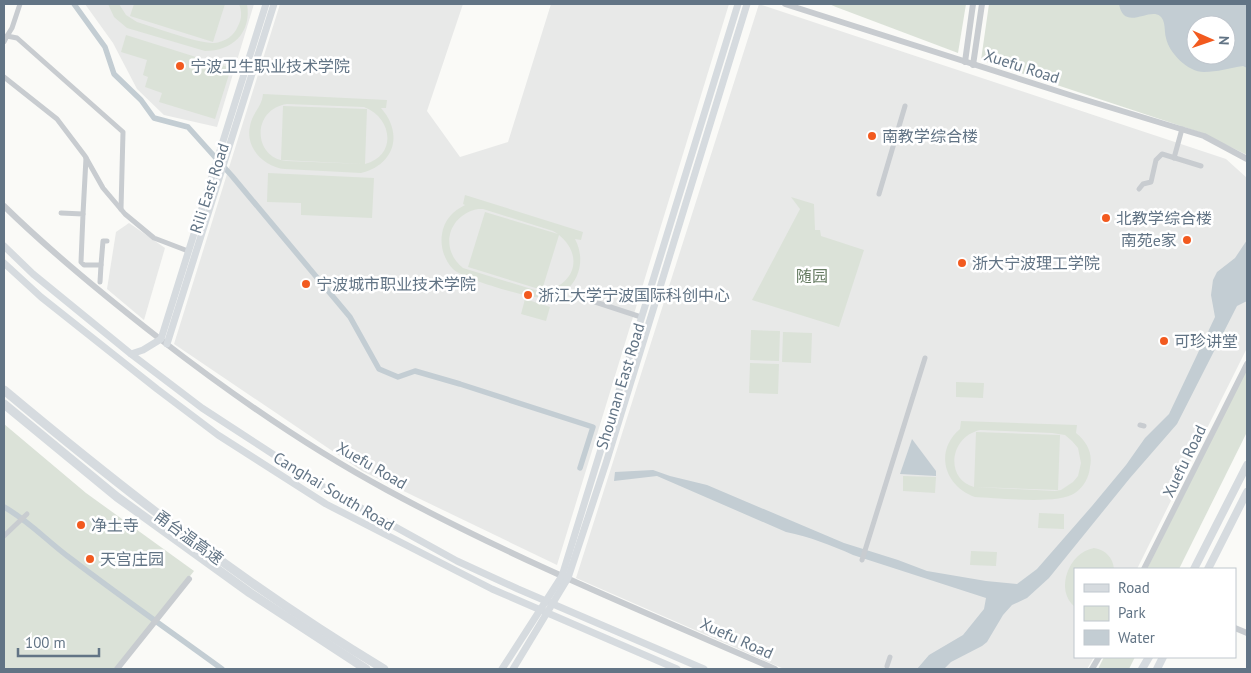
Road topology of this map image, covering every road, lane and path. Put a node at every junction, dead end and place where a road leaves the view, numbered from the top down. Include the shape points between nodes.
1 (20, 4) edge
2 (266, 4) edge
3 (274, 4) edge
4 (738, 4) edge
5 (746, 4) edge
6 (785, 4) edge
7 (973, 4) edge
8 (982, 4) edge
9 (6, 39) edge
10 (965, 62) junction
11 (973, 65) junction
12 (4, 77) edge
13 (905, 106) dead end
14 (1182, 129) junction
15 (224, 153) junction
16 (86, 158) junction
17 (1174, 158) junction
18 (1247, 159) edge
19 (1201, 166) dead end
20 (1139, 189) dead end
21 (879, 194) dead end
22 (4, 206) edge
23 (121, 209) junction
24 (62, 213) dead end
25 (83, 214) junction
26 (107, 241) dead end
27 (4, 246) edge
28 (188, 251) junction
29 (4, 262) edge
30 (101, 266) junction
31 (100, 282) dead end
32 (580, 297) dead end
33 (641, 317) junction
34 (164, 342) junction
35 (131, 354) junction
36 (925, 358) dead end
37 (1247, 364) edge
38 (4, 390) edge
39 (4, 404) edge
40 (1247, 465) edge
41 (1247, 492) edge
42 (27, 514) dead end
43 (4, 536) edge
44 (862, 560) dead end
45 (1145, 568) edge
46 (1195, 568) edge
47 (1209, 568) edge
48 (565, 577) junction
49 (189, 579) dead end
50 (549, 602) junction
51 (544, 612) junction
52 (890, 657) dead end
53 (1098, 658) edge
54 (1148, 658) edge
55 (887, 666) dead end
56 (117, 669) edge
57 (366, 669) edge
58 (384, 669) edge
59 (502, 669) edge
60 (513, 669) edge
61 (677, 669) edge
62 (704, 669) edge
63 (775, 669) edge
64 (1092, 669) edge
65 (1142, 669) edge

1 - 9 street
2 - 15 main road, Rili East Road
3 - 15 main road, Rili East Road
4 - 33 main road, Shounan East Road
5 - 48 main road, Shounan East Road via 614,435
6 - 10 street, Xuefu Road
7 - 10 street
8 - 11 street
9 - 23 street via 17,38 124,132
10 - 11 street, Xuefu Road
11 - 14 street, Xuefu Road
12 - 16 street via 57,119
13 - 21 street
14 - 17 street
14 - 18 street, Xuefu Road via 1204,136
15 - 28 main road, Rili East Road via 214,170
15 - 34 main road, Rili East Road via 221,176
16 - 23 street via 103,188
16 - 25 street
17 - 19 street
17 - 20 street via 1162,154 1156,160 1150,182
22 - 34 street, Xuefu Road via 75,271
23 - 28 street via 154,238
24 - 25 street
25 - 30 street via 81,262
26 - 30 street via 103,241
27 - 35 main road, Canghai South Road via 33,274
28 - 34 main road, Rili East Road
29 - 51 main road, Canghai South Road via 41,297 157,389 270,469 326,504
30 - 31 street
32 - 33 street
33 - 48 main road, Shounan East Road
34 - 35 main road
34 - 48 street, Xuefu Road via 267,416 384,488 502,549
35 - 50 main road, Canghai South Road via 202,408 326,488 457,561
36 - 44 street
37 - 45 street, Xuefu Road
38 - 58 highway, 甬台温高速 via 182,533
39 - 57 highway, 甬台温高速 via 117,497 250,594
40 - 46 main road
41 - 47 main road
42 - 43 street
48 - 50 main road, Shounan East Road
48 - 63 street, Xuefu Road
49 - 56 street
50 - 51 main road, Shounan East Road
50 - 62 main road, Canghai South Road
51 - 59 main road, Shounan East Road
51 - 60 main road, Shounan East Road
51 - 61 main road, Canghai South Road
52 - 55 street
53 - 64 street
54 - 65 main road

